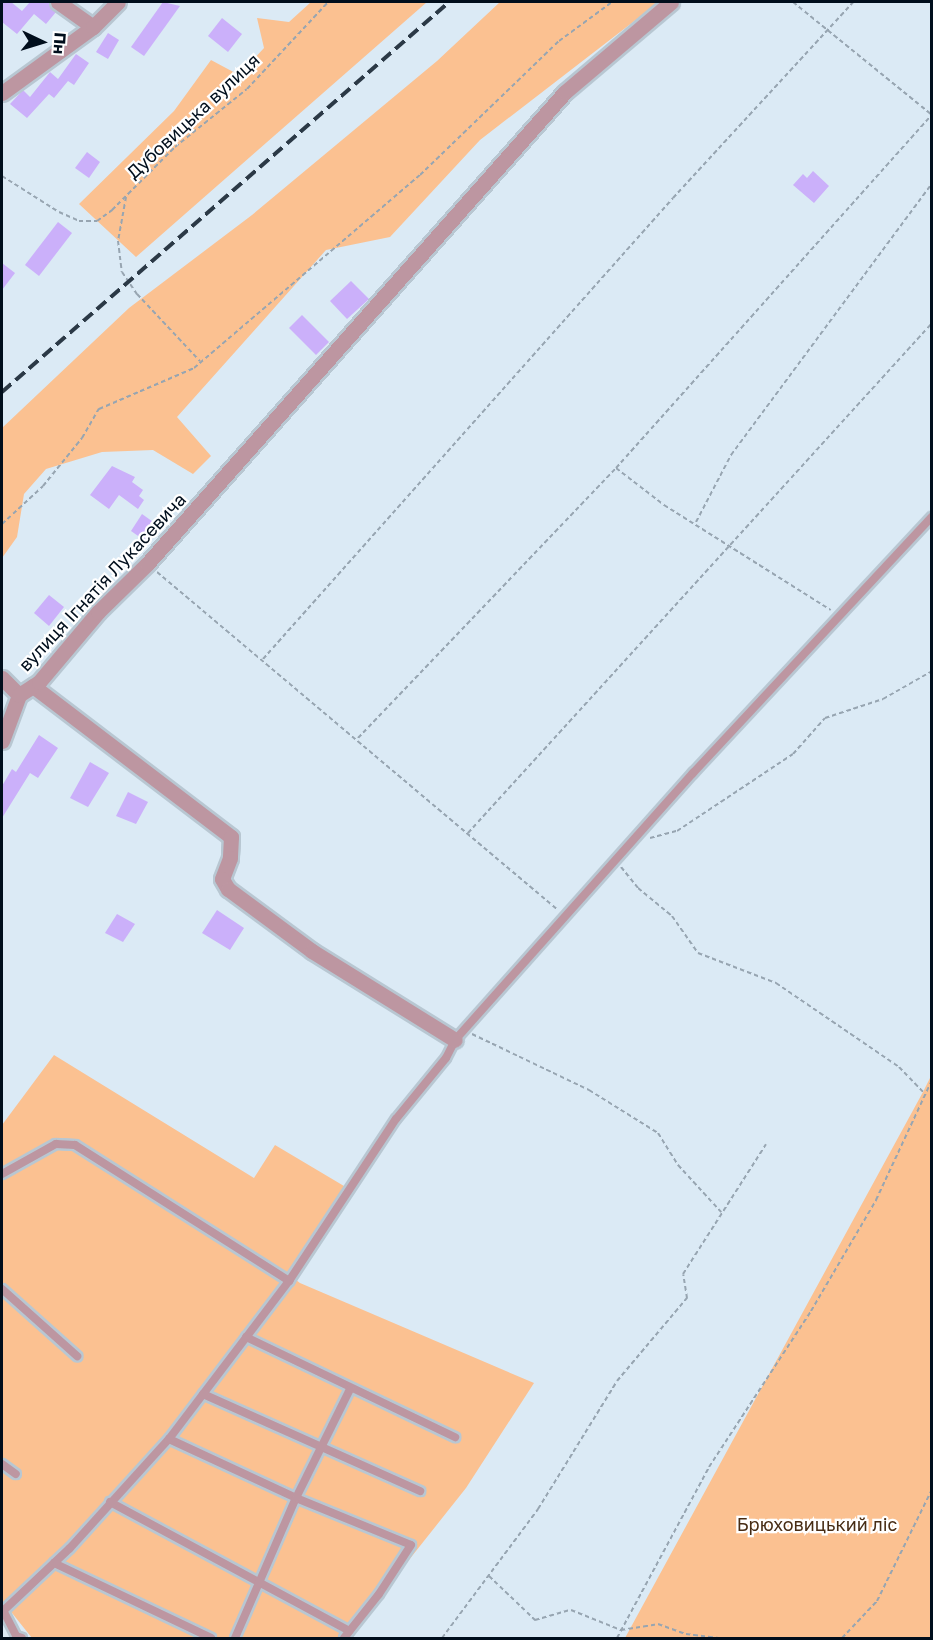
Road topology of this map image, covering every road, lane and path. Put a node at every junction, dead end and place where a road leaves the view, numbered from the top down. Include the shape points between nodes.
1 (58, 2) edge
2 (118, 2) edge
3 (328, 2) edge
4 (612, 2) edge
5 (671, 2) edge
6 (793, 2) edge
7 (853, 2) edge
8 (93, 27) junction
9 (828, 30) junction
10 (2, 93) edge
11 (932, 115) edge
12 (2, 176) edge
13 (932, 183) edge
14 (126, 197) junction
15 (932, 323) edge
16 (201, 362) junction
17 (616, 468) junction
18 (932, 517) edge
19 (696, 522) junction
20 (2, 524) edge
21 (731, 545) junction
22 (147, 564) junction
23 (840, 616) junction
24 (263, 659) junction
25 (932, 671) edge
26 (2, 678) edge
27 (33, 686) junction
28 (19, 695) junction
29 (358, 738) junction
30 (2, 741) edge
31 (468, 833) junction
32 (629, 843) junction
33 (616, 860) junction
34 (566, 917) junction
35 (460, 1035) junction
36 (932, 1080) edge
37 (923, 1092) junction
38 (766, 1144) dead end
39 (2, 1174) edge
40 (722, 1213) junction
41 (289, 1281) junction
42 (2, 1289) edge
43 (246, 1337) junction
44 (77, 1356) dead end
45 (350, 1389) junction
46 (203, 1394) junction
47 (455, 1437) dead end
48 (170, 1439) junction
49 (321, 1447) junction
50 (2, 1464) edge
51 (16, 1474) dead end
52 (932, 1489) edge
53 (420, 1491) dead end
54 (296, 1498) junction
55 (110, 1502) junction
56 (54, 1563) junction
57 (489, 1576) junction
58 (260, 1583) junction
59 (3, 1612) edge
60 (621, 1630) junction
61 (350, 1631) junction
62 (22, 1638) edge
63 (211, 1638) edge
64 (235, 1638) edge
65 (344, 1638) edge
66 (442, 1638) edge
67 (616, 1638) edge
68 (721, 1638) edge
69 (842, 1638) edge

1 - 8 street
2 - 8 street
3 - 14 path, Дубовицька вулиця via 247,89 175,147
4 - 16 path via 560,41 420,175
5 - 22 street, вулиця Ігнатія Лукасевича via 566,92
6 - 9 path
7 - 9 path
8 - 10 street
9 - 11 path
9 - 24 path via 673,198
11 - 17 path
12 - 14 path, Дубовицька вулиця via 80,221 97,221
13 - 19 path via 731,455
14 - 16 path via 118,241 122,272 137,294
15 - 21 path
16 - 20 path via 99,409 82,438 43,486
17 - 19 path via 664,505
17 - 29 path
18 - 23 lane
19 - 21 path
21 - 23 path
21 - 31 path
22 - 24 path
22 - 27 street, вулиця Ігнатія Лукасевича
23 - 32 lane
24 - 29 path
25 - 32 path via 884,699 825,718 793,754 676,831
26 - 28 street
27 - 28 street, вулиця Ігнатія Лукасевича
27 - 35 street via 231,837 230,858 222,879 228,889 312,951
28 - 30 street, вулиця Ігнатія Лукасевича
29 - 31 path
31 - 34 path
32 - 33 lane
33 - 34 lane
33 - 37 path via 638,888 672,916 698,953 776,983 899,1067
34 - 35 lane
35 - 40 path via 589,1090 658,1133 678,1165
35 - 41 lane via 396,1119
36 - 37 path
37 - 60 path via 876,1200 812,1311 709,1467
38 - 40 path
39 - 41 lane via 56,1144 75,1144
40 - 57 path via 683,1274 687,1298 617,1382 538,1509
41 - 43 lane
42 - 44 lane
43 - 45 lane
43 - 46 lane
45 - 47 lane
45 - 49 lane
46 - 48 lane
46 - 49 lane
48 - 54 lane
48 - 55 lane
49 - 53 lane
49 - 54 lane
50 - 51 lane
52 - 69 path via 877,1601
54 - 58 lane
54 - 61 lane via 411,1545
55 - 56 lane
55 - 58 lane
56 - 59 lane
56 - 63 lane
57 - 60 path via 535,1620 571,1610
57 - 66 path
58 - 61 lane
58 - 64 lane
59 - 62 lane via 16,1636
60 - 67 path
60 - 68 path via 658,1624 686,1634
61 - 65 lane

